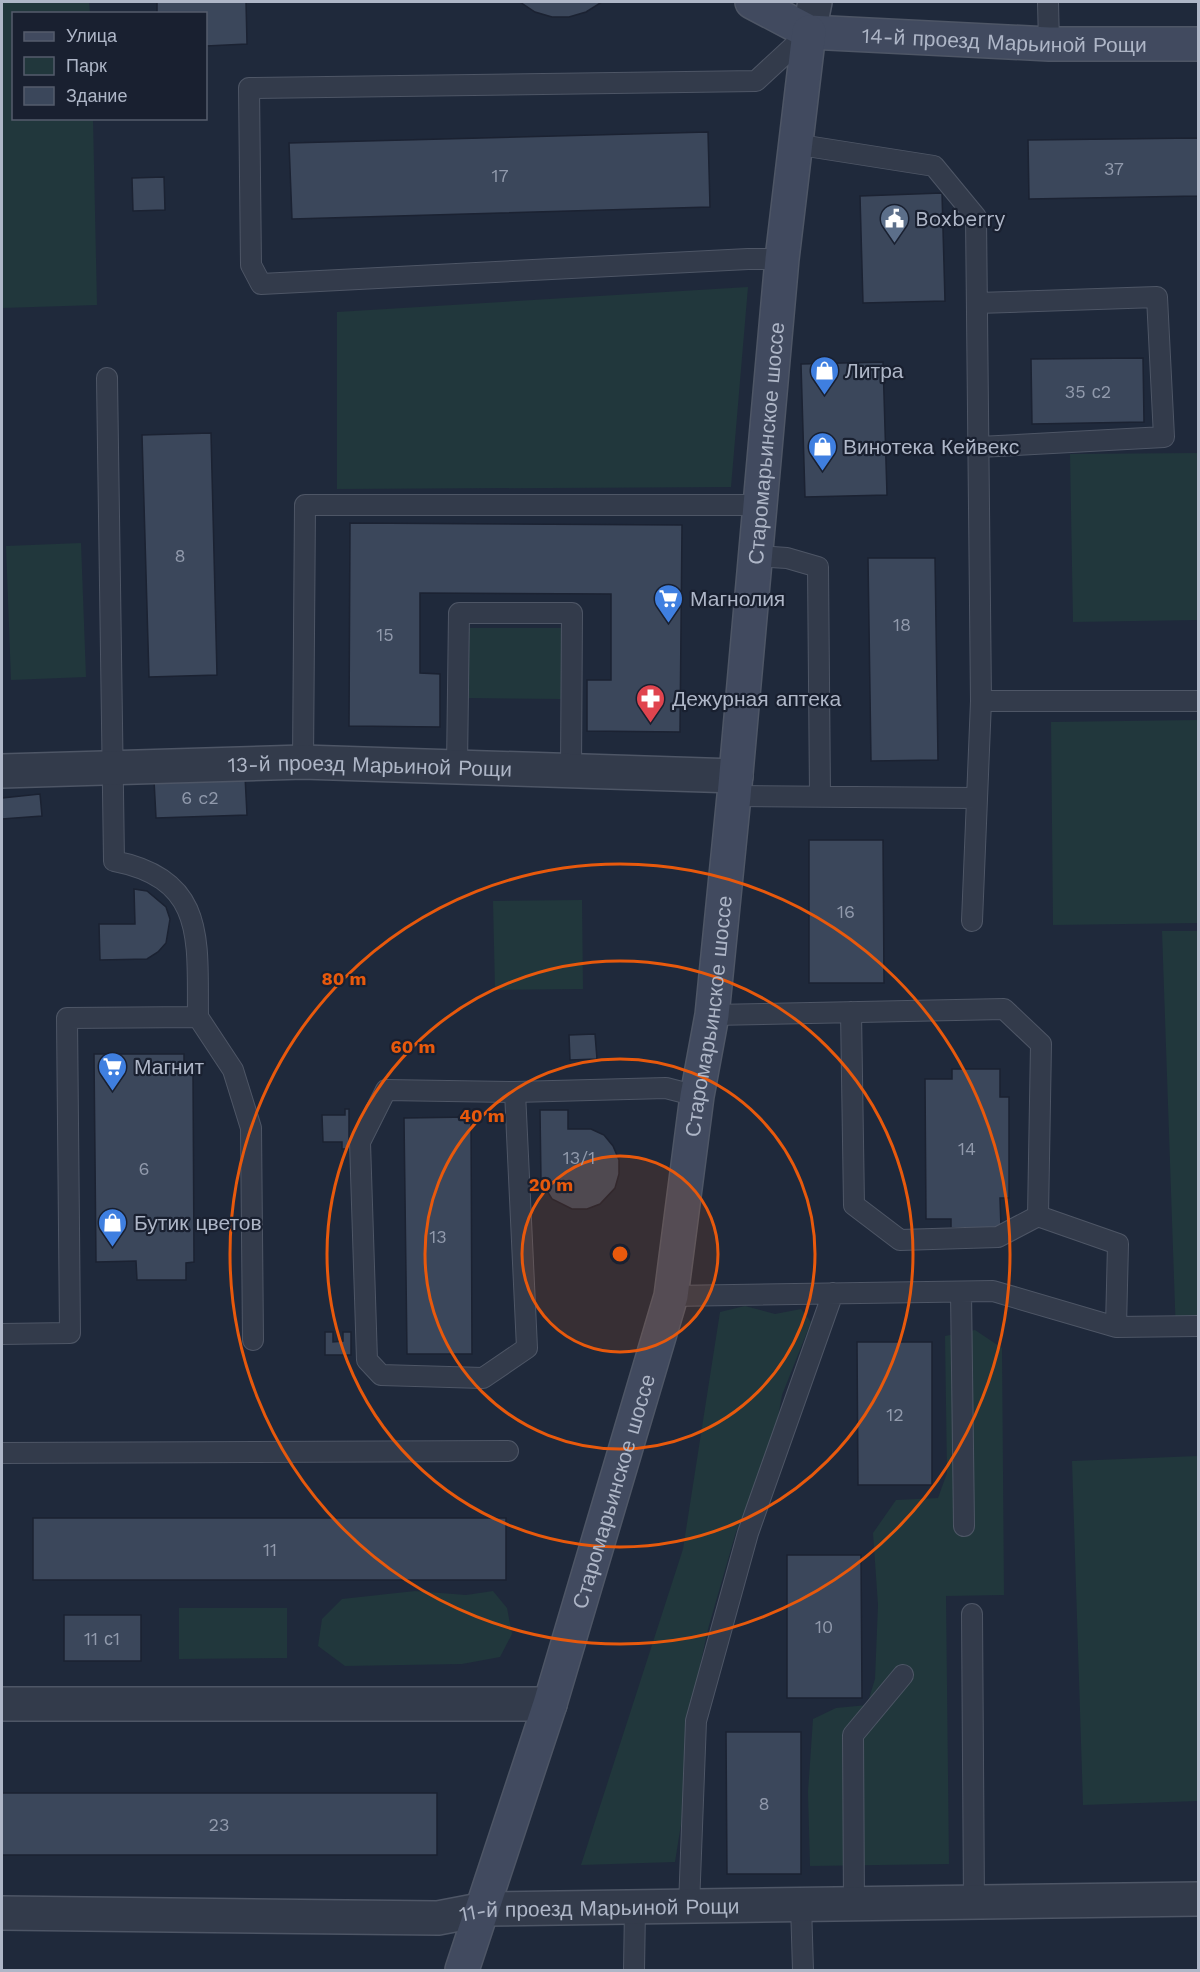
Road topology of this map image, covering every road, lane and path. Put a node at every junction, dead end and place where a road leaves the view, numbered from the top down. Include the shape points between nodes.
1 (752, 2) edge
2 (1048, 2) edge
3 (812, 17) edge
4 (1048, 44) junction
5 (1198, 44) edge
6 (794, 144) junction
7 (782, 259) junction
8 (977, 303) junction
9 (107, 378) dead end
10 (979, 447) junction
11 (759, 505) junction
12 (756, 556) junction
13 (981, 701) junction
14 (1198, 701) edge
15 (303, 762) junction
16 (457, 767) junction
17 (113, 768) junction
18 (571, 769) junction
19 (2, 771) edge
20 (735, 786) junction
21 (820, 795) junction
22 (977, 798) junction
23 (972, 921) dead end
24 (851, 1012) junction
25 (712, 1015) junction
26 (198, 1017) junction
27 (514, 1092) junction
28 (697, 1096) junction
29 (1038, 1216) junction
30 (961, 1292) junction
31 (833, 1293) junction
32 (671, 1296) junction
33 (1198, 1326) edge
34 (1116, 1327) junction
35 (2, 1334) edge
36 (253, 1340) dead end
37 (508, 1451) dead end
38 (2, 1454) edge
39 (964, 1526) dead end
40 (972, 1614) dead end
41 (903, 1675) dead end
42 (2, 1704) edge
43 (550, 1704) junction
44 (1198, 1899) edge
45 (854, 1904) junction
46 (974, 1904) junction
47 (801, 1905) junction
48 (689, 1906) junction
49 (635, 1908) junction
50 (485, 1909) junction
51 (2, 1913) edge
52 (462, 1971) edge
53 (634, 1971) edge
54 (802, 1971) edge

1 - 3 street
2 - 4 lane
3 - 4 street, 14-й проезд Марьиной Рощи
3 - 6 street, Старомарьинское шоссе
3 - 7 lane via 756,81 249,88 251,265 261,284
4 - 5 street, 14-й проезд Марьиной Рощи
6 - 7 street, Старомарьинское шоссе
6 - 8 lane via 934,166 976,217
7 - 11 street, Старомарьинское шоссе
8 - 10 lane
8 - 10 lane via 1157,297 1164,437
9 - 17 lane
10 - 13 lane
11 - 12 street, Старомарьинское шоссе
11 - 15 lane via 305,505
12 - 20 street, Старомарьинское шоссе
12 - 21 lane via 787,558 818,567
13 - 14 lane
13 - 22 lane
15 - 16 street, 13-й проезд Марьиной Рощи
15 - 17 street, 13-й проезд Марьиной Рощи
16 - 18 street, 13-й проезд Марьиной Рощи
16 - 18 lane via 459,613 572,614
17 - 19 street, 13-й проезд Марьиной Рощи
17 - 26 lane via 114,861 139,866 160,877 181,896 191,915 197,947
18 - 20 street, 13-й проезд Марьиной Рощи
20 - 21 lane
20 - 25 street, Старомарьинское шоссе
21 - 22 lane
22 - 23 lane
24 - 25 lane
24 - 29 lane via 1004,1009 1041,1044
24 - 29 lane via 854,1205 900,1240 998,1237
25 - 28 street, Старомарьинское шоссе
26 - 35 lane via 66,1018 70,1333
26 - 36 lane via 233,1070 251,1128
27 - 27 lane via 386,1090 360,1142 368,1360 381,1375 483,1377 527,1348
27 - 28 lane via 666,1088
28 - 32 street, Старомарьинское шоссе
29 - 34 lane via 1118,1244
30 - 31 lane
30 - 34 lane via 993,1291
30 - 39 lane
31 - 32 lane
31 - 48 lane via 748,1533 696,1721
32 - 43 street, Старомарьинское шоссе
33 - 34 lane
37 - 38 lane
40 - 46 lane
41 - 45 lane via 853,1735
42 - 43 street
43 - 50 street, Старомарьинское шоссе
44 - 46 street, 11-й проезд Марьиной Рощи
45 - 46 street, 11-й проезд Марьиной Рощи
45 - 47 street, 11-й проезд Марьиной Рощи
47 - 48 street, 11-й проезд Марьиной Рощи
47 - 54 lane
48 - 49 street, 11-й проезд Марьиной Рощи
49 - 50 street, 11-й проезд Марьиной Рощи
49 - 53 lane
50 - 51 street, 11-й проезд Марьиной Рощи via 438,1918
50 - 52 street, Старомарьинское шоссе

